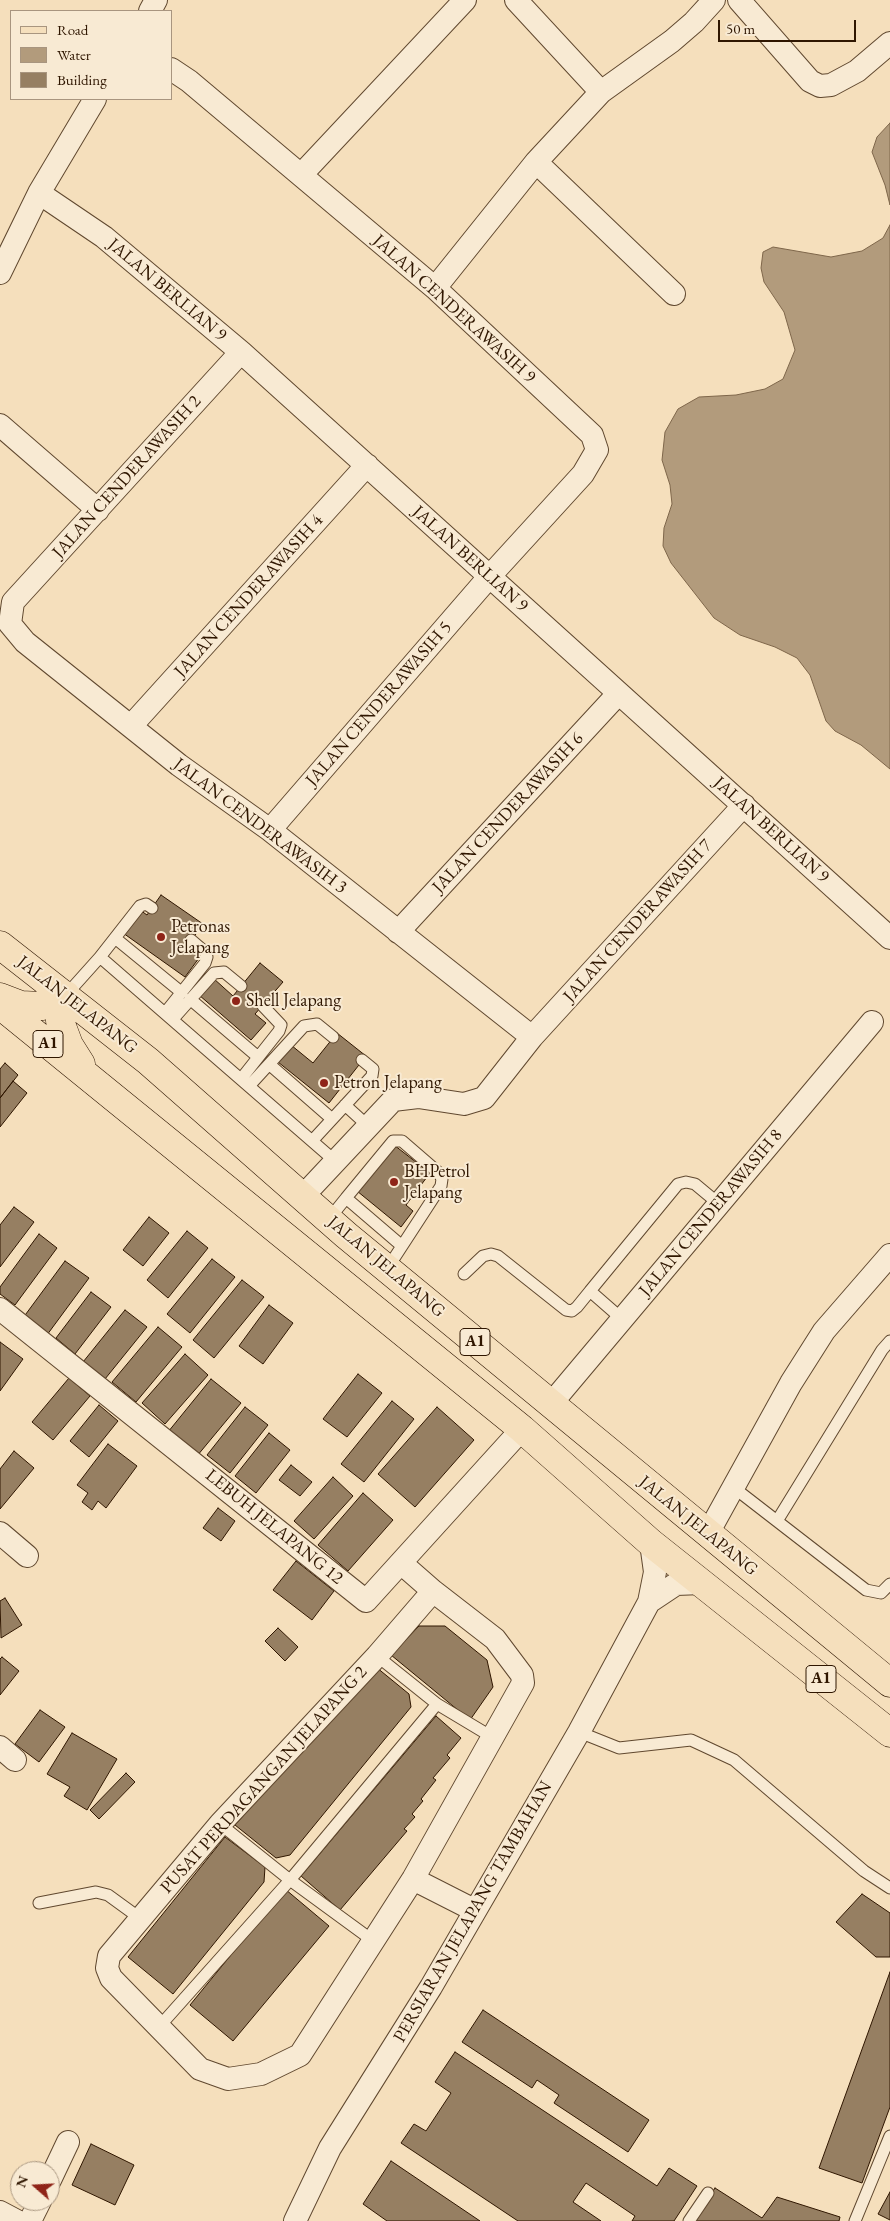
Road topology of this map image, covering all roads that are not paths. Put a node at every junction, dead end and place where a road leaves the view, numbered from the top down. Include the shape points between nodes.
1 (465, 0) edge
2 (516, 0) edge
3 (714, 0) edge
4 (740, 0) edge
5 (890, 43) edge
6 (172, 70) edge
7 (601, 92) junction
8 (94, 100) edge
9 (536, 162) junction
10 (301, 176) junction
11 (39, 193) junction
12 (0, 273) edge
13 (435, 288) junction
14 (674, 294) dead end
15 (241, 352) junction
16 (0, 425) edge
17 (366, 465) junction
18 (98, 510) junction
19 (489, 577) junction
20 (8, 616) edge
21 (618, 694) junction
22 (131, 726) junction
23 (744, 805) junction
24 (270, 830) junction
25 (152, 908) dead end
26 (398, 932) junction
27 (115, 938) junction
28 (890, 938) edge
29 (191, 940) dead end
30 (0, 945) edge
31 (100, 957) junction
32 (241, 986) dead end
33 (66, 995) junction
34 (186, 996) junction
35 (0, 997) edge
36 (0, 1005) edge
37 (263, 1006) dead end
38 (169, 1016) junction
39 (872, 1022) dead end
40 (334, 1037) dead end
41 (532, 1037) junction
42 (258, 1057) junction
43 (362, 1060) dead end
44 (269, 1064) junction
45 (245, 1082) junction
46 (96, 1083) junction
47 (345, 1105) junction
48 (332, 1119) junction
49 (368, 1126) junction
50 (312, 1141) junction
51 (334, 1161) junction
52 (303, 1196) junction
53 (346, 1198) junction
54 (718, 1204) junction
55 (329, 1219) junction
56 (402, 1246) junction
57 (890, 1255) edge
58 (387, 1269) junction
59 (464, 1274) dead end
60 (590, 1291) junction
61 (0, 1310) edge
62 (622, 1319) junction
63 (890, 1341) edge
64 (550, 1405) junction
65 (522, 1429) junction
66 (733, 1487) junction
67 (777, 1521) junction
68 (0, 1534) edge
69 (707, 1534) junction
70 (651, 1543) junction
71 (27, 1556) dead end
72 (402, 1563) junction
73 (702, 1583) junction
74 (890, 1584) edge
75 (433, 1591) junction
76 (649, 1602) junction
77 (377, 1656) junction
78 (890, 1683) edge
79 (437, 1704) junction
80 (579, 1732) junction
81 (890, 1733) edge
82 (492, 1737) junction
83 (220, 1824) junction
84 (413, 1879) junction
85 (290, 1880) junction
86 (890, 1888) edge
87 (39, 1903) dead end
88 (474, 1910) junction
89 (141, 1919) junction
90 (372, 1940) junction
91 (158, 2028) junction
92 (890, 2136) edge
93 (68, 2142) dead end
94 (59, 2161) edge
95 (708, 2193) dead end
96 (0, 2212) edge
97 (17, 2221) edge
98 (295, 2221) edge
99 (689, 2221) edge
100 (855, 2221) edge

1 - 10 street
2 - 7 street
3 - 7 street via 672,41
4 - 5 street via 810,81 820,86 831,85 857,71
6 - 10 street, JALAN CENDERAWASIH 9
7 - 9 street
8 - 11 street
9 - 13 street
9 - 14 street
10 - 13 street, JALAN CENDERAWASIH 9
11 - 12 street
11 - 15 street, JALAN BERLIAN 9 via 104,237
13 - 19 street, JALAN CENDERAWASIH 9 via 592,435 597,450 582,474
15 - 17 street, JALAN BERLIAN 9
15 - 18 street, JALAN CENDERAWASIH 2
16 - 18 street
17 - 19 street, JALAN BERLIAN 9
17 - 22 street, JALAN CENDERAWASIH 4
18 - 20 street, JALAN CENDERAWASIH 2
19 - 21 street, JALAN BERLIAN 9
19 - 24 street, JALAN CENDERAWASIH 5
20 - 22 street, JALAN CENDERAWASIH 3 via 25,642
21 - 23 street, JALAN BERLIAN 9
21 - 26 street, JALAN CENDERAWASIH 6
22 - 24 street, JALAN CENDERAWASIH 3
23 - 28 street, JALAN BERLIAN 9
23 - 41 street, JALAN CENDERAWASIH 7
24 - 26 street, JALAN CENDERAWASIH 3
25 - 27 lane via 146,904 140,906
26 - 41 street, JALAN CENDERAWASIH 3
27 - 31 lane
27 - 34 lane
29 - 34 lane via 207,957
30 - 33 main road, JALAN JELAPANG / A1
31 - 33 lane
31 - 38 lane
32 - 34 lane via 218,971
33 - 35 main road via 42,1006 20,1005
33 - 46 main road via 60,1013 61,1029 72,1052
33 - 52 main road, JALAN JELAPANG / A1 via 148,1060
34 - 38 lane
34 - 42 lane
36 - 46 main road, A1
37 - 42 lane via 281,1025
38 - 45 lane
39 - 54 street, JALAN CENDERAWASIH 8
40 - 44 lane via 317,1024 304,1026
41 - 49 street, JALAN CENDERAWASIH 7 via 484,1098 464,1104 418,1097 393,1100
42 - 45 lane
43 - 47 lane via 374,1072
44 - 45 lane
44 - 48 lane
45 - 50 lane
46 - 65 main road, A1
47 - 48 lane
47 - 49 lane
48 - 50 lane
49 - 51 street, JALAN CENDERAWASIH 7
50 - 51 lane
51 - 52 street, JALAN CENDERAWASIH 7
52 - 55 main road, JALAN JELAPANG / A1
53 - 55 lane
53 - 56 lane
53 - 56 lane via 393,1140 402,1141 442,1179 441,1186
54 - 60 lane via 695,1184 678,1184
54 - 62 street, JALAN CENDERAWASIH 8
55 - 58 main road, JALAN JELAPANG / A1
56 - 58 lane
57 - 66 street via 824,1331
58 - 64 main road, JALAN JELAPANG / A1
59 - 60 lane via 483,1256 491,1254 498,1256 566,1310 572,1311
60 - 62 lane
61 - 72 street, LEBUH JELAPANG 12 via 366,1601
62 - 64 street, JALAN CENDERAWASIH 8
63 - 67 lane
64 - 69 main road, JALAN JELAPANG / A1
65 - 70 main road, A1
65 - 72 street, LEBUH JELAPANG 12
66 - 67 lane
66 - 69 street
67 - 74 lane via 866,1590 882,1593
68 - 71 street
69 - 78 main road, JALAN JELAPANG / A1
70 - 73 main road, A1
70 - 76 street, PERSIARAN JELAPANG TAMBAHAN via 655,1572
72 - 75 street
73 - 76 street, PERSIARAN JELAPANG TAMBAHAN via 676,1584
73 - 81 main road, A1
75 - 77 street, PUSAT PERDAGANGAN JELAPANG 2
75 - 82 street via 495,1639 522,1674 523,1683
76 - 80 street, PERSIARAN JELAPANG TAMBAHAN
77 - 79 lane
77 - 83 street, PUSAT PERDAGANGAN JELAPANG 2
79 - 82 lane
79 - 85 lane
80 - 86 lane via 619,1748 691,1740 734,1760 864,1871
80 - 88 street, PERSIARAN JELAPANG TAMBAHAN
82 - 84 street
83 - 85 lane
83 - 89 street, PUSAT PERDAGANGAN JELAPANG 2
84 - 88 street
84 - 90 street
85 - 90 lane
85 - 91 lane
87 - 89 lane via 96,1892 108,1895
88 - 98 street, PERSIARAN JELAPANG TAMBAHAN via 431,1987 330,2148
89 - 91 street, PUSAT PERDAGANGAN JELAPANG 2 via 109,1956 107,1968 110,1978
90 - 91 street, PUSAT PERDAGANGAN JELAPANG 2 via 300,2056 261,2074 228,2079 200,2069
92 - 100 lane
93 - 94 street
95 - 99 lane
96 - 97 street

